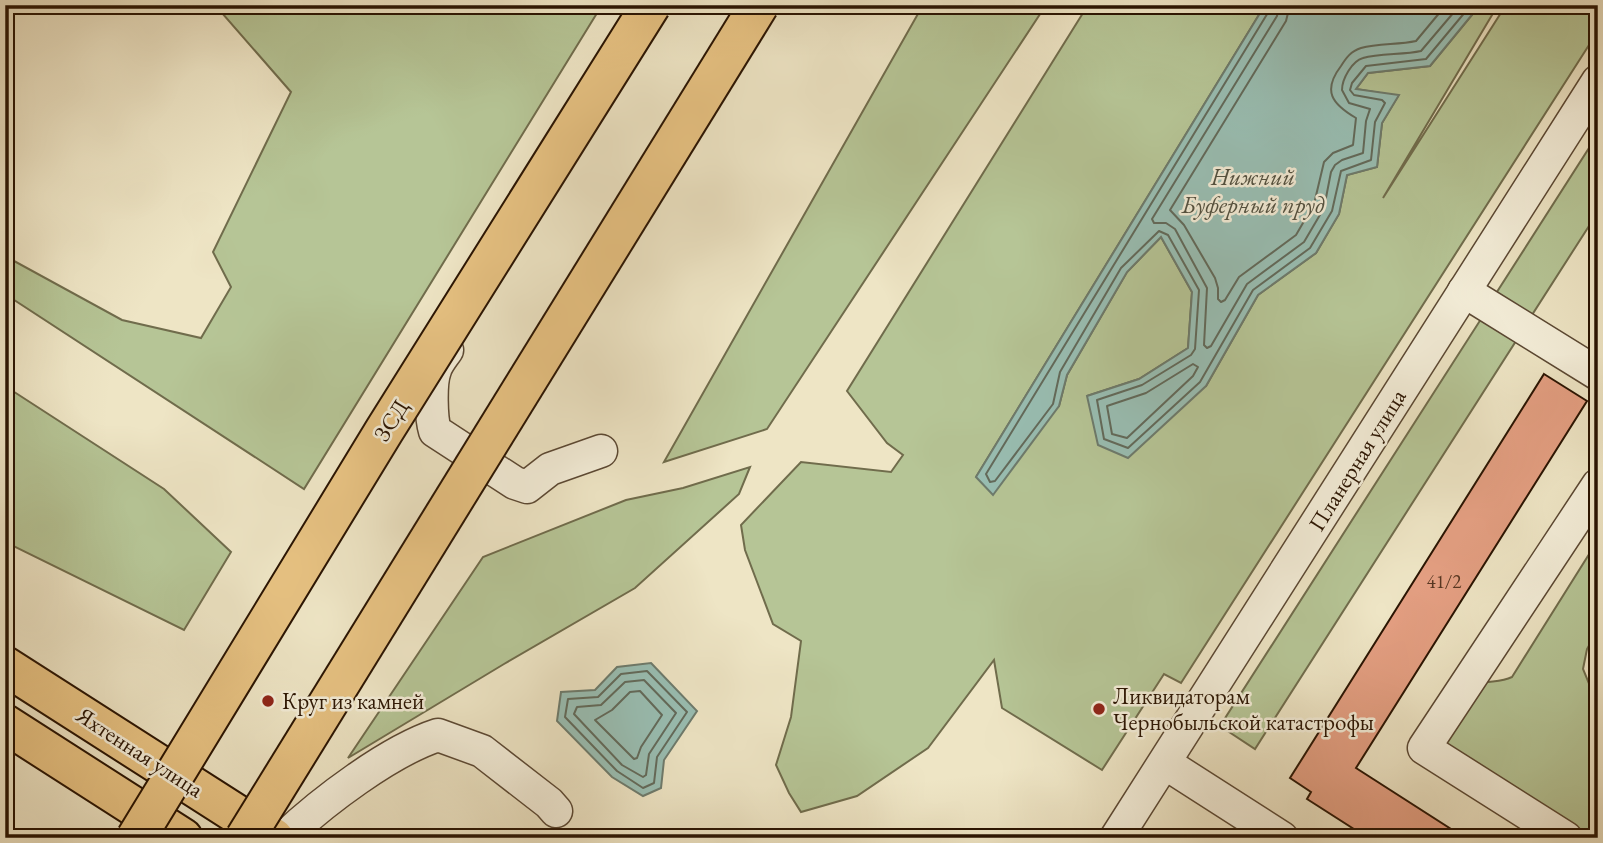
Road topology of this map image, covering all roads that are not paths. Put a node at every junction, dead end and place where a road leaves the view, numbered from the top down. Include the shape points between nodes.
1 (759, 5) edge
2 (654, 8) edge
3 (1598, 82) edge
4 (1464, 291) junction
5 (1598, 374) edge
6 (601, 451) dead end
7 (1598, 485) edge
8 (5, 666) edge
9 (5, 723) edge
10 (1165, 763) junction
11 (556, 811) dead end
12 (136, 838) edge
13 (183, 838) edge
14 (246, 838) edge
15 (274, 838) edge
16 (284, 838) edge
17 (1116, 838) edge
18 (1282, 838) edge
19 (1566, 838) edge

1 - 14 main road, bridge
2 - 6 street via 434,377 435,431 515,483 527,486 550,469
2 - 12 main road, ЗСД, bridge via 376,443
3 - 4 street, Планерная улица
4 - 5 street
4 - 10 street, Планерная улица
7 - 19 street via 1424,748
8 - 15 main road, Яхтенная улица
9 - 13 main road
10 - 17 street, Планерная улица
10 - 18 street
11 - 16 street via 482,751 438,735 380,764

